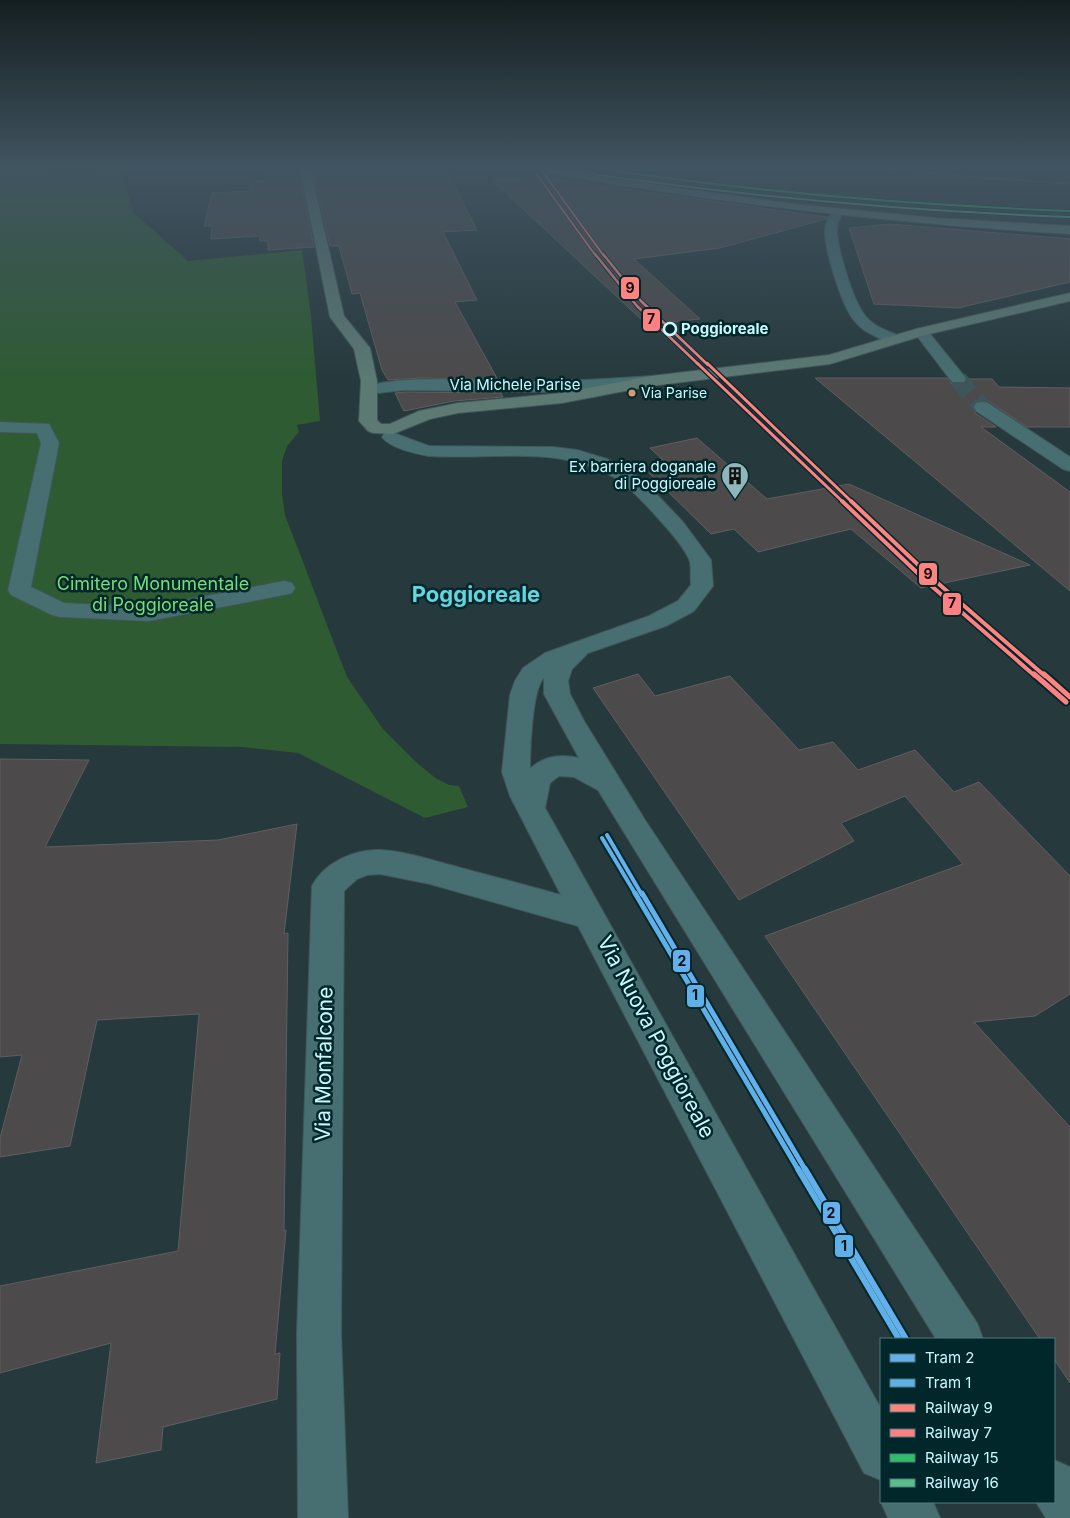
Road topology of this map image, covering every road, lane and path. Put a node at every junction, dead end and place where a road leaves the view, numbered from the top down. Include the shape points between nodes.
1 (320, 239) edge
2 (833, 239) edge
3 (1070, 297) edge
4 (921, 332) junction
5 (894, 339) junction
6 (958, 379) tunnel mouth
7 (652, 381) junction
8 (378, 388) dead end
9 (982, 407) tunnel mouth
10 (0, 427) edge
11 (391, 437) dead end
12 (1067, 461) edge
13 (284, 588) dead end
14 (598, 642) junction
15 (606, 782) junction
16 (531, 808) junction
17 (590, 916) junction
18 (960, 1338) edge
19 (880, 1454) edge
20 (1055, 1487) edge
21 (907, 1503) edge
22 (1070, 1510) edge
23 (322, 1518) edge
24 (915, 1518) edge

1 - 7 main road, Via Michele Parise via 337,317 362,348 368,376 368,421 374,427 386,430 401,427 440,411 458,408 562,398
2 - 5 street via 856,313 866,325
3 - 4 main road, Via Michele Parise
4 - 5 main road, Via Michele Parise
4 - 6 street
5 - 7 main road, Via Michele Parise via 830,359
7 - 8 street, Via Michele Parise via 542,387 404,385
9 - 12 street
10 - 13 street via 43,428 50,443 19,590 60,610 149,614
11 - 14 street, Via Nuova Poggioreale via 416,448 444,453 567,454 603,464 637,485 698,552 704,579 690,604 677,613
14 - 15 street, Via Nuova Poggioreale via 577,651 561,664 555,687 563,708
14 - 16 street, Via Nuova Poggioreale via 550,661 532,674 526,684 516,761 519,784
15 - 16 street via 591,771 559,764 544,771 537,779 531,793
15 - 18 street, Via Nuova Poggioreale
16 - 17 street, Via Nuova Poggioreale
17 - 19 street, Via Nuova Poggioreale
17 - 23 street, Via Monfalcone via 430,872 380,862 346,870 328,886 319,1333
20 - 22 street
21 - 24 street

